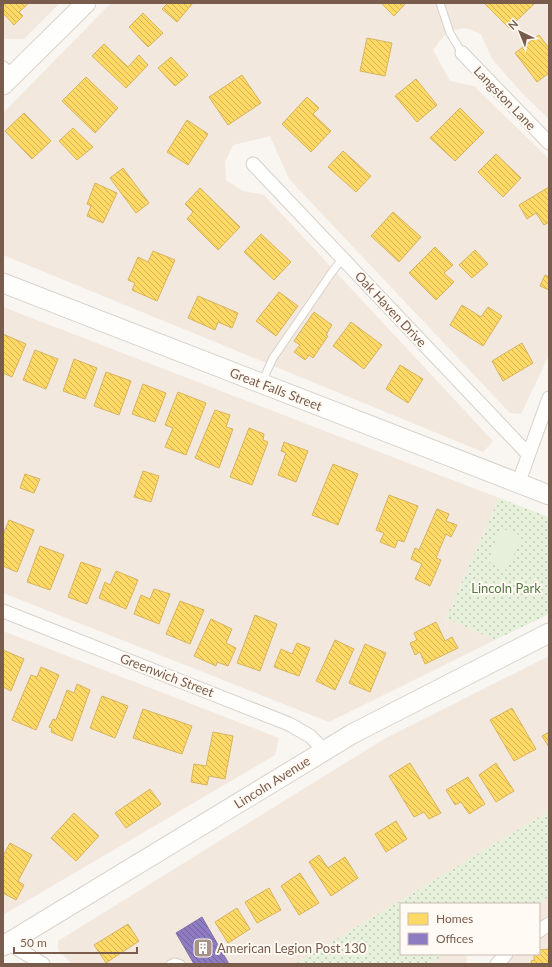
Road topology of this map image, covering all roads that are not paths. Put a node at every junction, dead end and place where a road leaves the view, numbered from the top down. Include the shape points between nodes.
1 (86, 3) edge
2 (440, 3) edge
3 (462, 53) joint
4 (6, 77) edge
5 (549, 143) edge
6 (254, 164) dead end
7 (343, 258) junction
8 (3, 283) edge
9 (261, 384) junction
10 (549, 398) edge
11 (528, 454) junction
12 (518, 484) junction
13 (549, 495) edge
14 (3, 611) edge
15 (549, 633) edge
16 (324, 750) junction
17 (549, 924) edge
18 (540, 930) edge
19 (5, 943) edge
20 (505, 955) edge
21 (43, 964) edge
22 (170, 964) edge
23 (181, 964) edge
24 (497, 964) edge

1 - 4 main road
2 - 3 lane via 450,32
3 - 5 street, Langston Lane
6 - 7 street, Oak Haven Drive
7 - 9 lane via 273,358
7 - 11 street, Oak Haven Drive
8 - 9 main road, Great Falls Street
9 - 12 main road, Great Falls Street
10 - 11 street
11 - 12 street
12 - 13 main road, Great Falls Street
14 - 16 street, Greenwich Street via 289,724 310,736
15 - 16 main road, Lincoln Avenue
16 - 19 main road, Lincoln Avenue
17 - 18 street
19 - 21 street
20 - 24 street
22 - 23 lane

